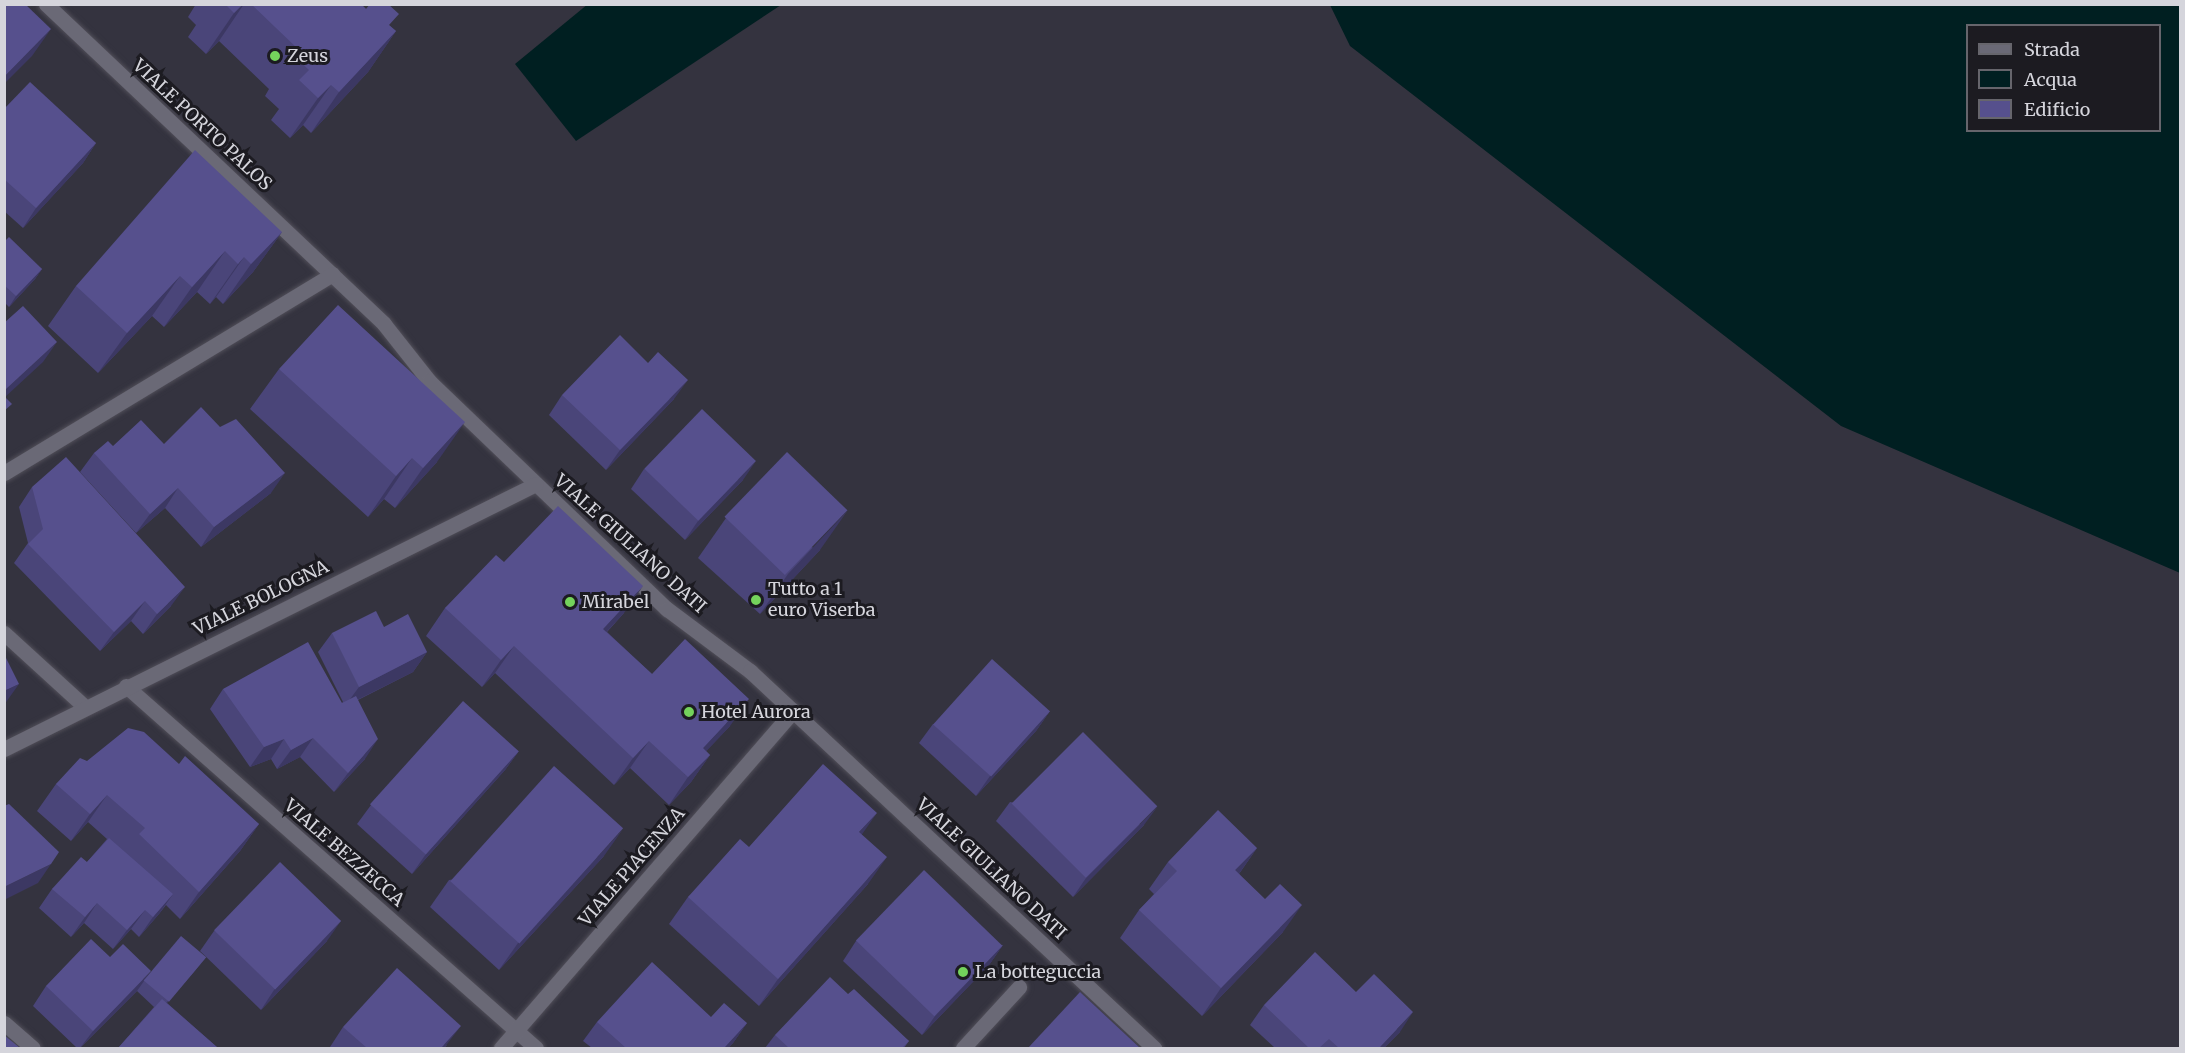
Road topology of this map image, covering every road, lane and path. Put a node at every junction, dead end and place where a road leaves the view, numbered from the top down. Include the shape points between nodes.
1 (46, 4) edge
2 (332, 274) junction
3 (4, 473) edge
4 (536, 484) junction
5 (4, 633) edge
6 (126, 686) junction
7 (86, 707) junction
8 (793, 711) junction
9 (4, 749) edge
10 (1019, 987) dead end
11 (4, 1023) edge
12 (516, 1031) junction
13 (33, 1048) edge
14 (501, 1048) edge
15 (536, 1048) edge
16 (963, 1048) edge
17 (1154, 1048) edge

1 - 2 street, VIALE PORTO PALOS
2 - 3 street
2 - 4 street, VIALE GIULIANO DATI via 384,324 429,381
4 - 6 street, VIALE BOLOGNA
4 - 8 street, VIALE GIULIANO DATI via 667,609 750,671
5 - 7 street
6 - 7 street, VIALE BOLOGNA
6 - 12 street, VIALE BEZZECCA
7 - 9 street, VIALE BOLOGNA
8 - 12 street, VIALE PIACENZA
8 - 17 street, VIALE GIULIANO DATI
10 - 16 street
11 - 13 street
12 - 14 street, VIALE PIACENZA
12 - 15 street, VIALE BEZZECCA

